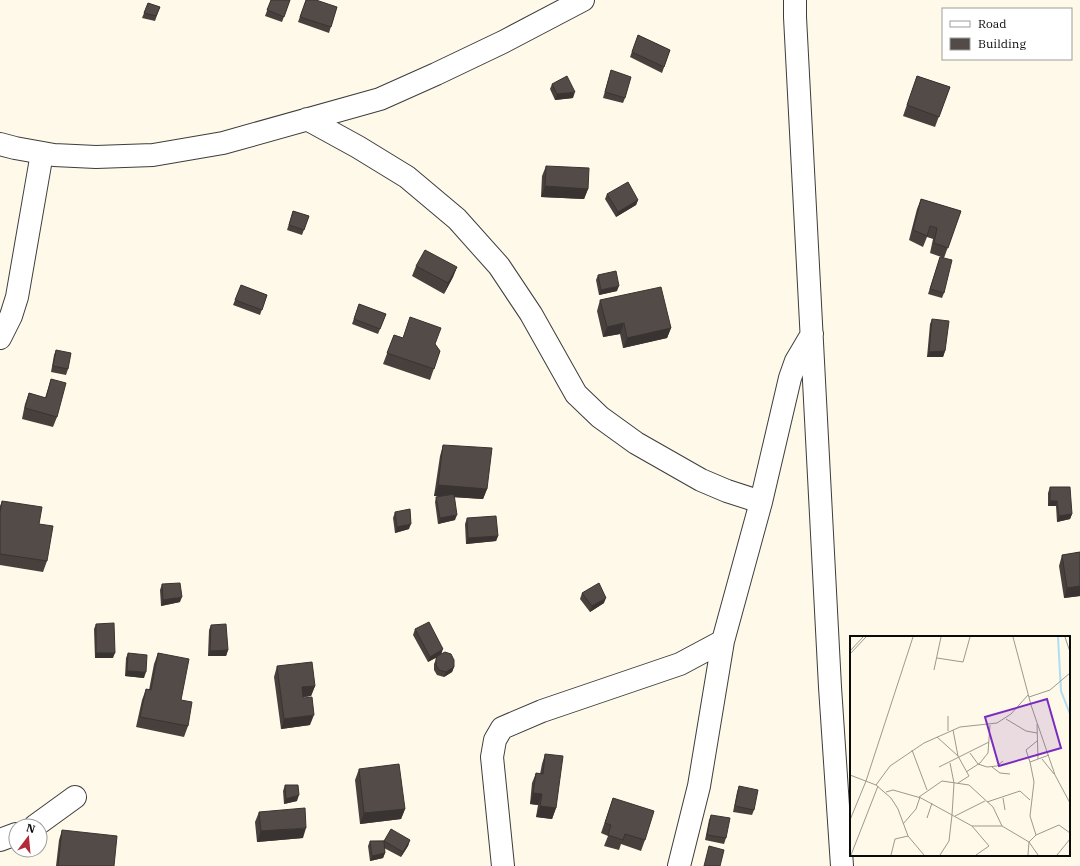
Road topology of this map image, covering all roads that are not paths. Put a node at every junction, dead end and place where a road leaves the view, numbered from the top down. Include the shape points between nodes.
1 (583, 0) edge
2 (795, 0) edge
3 (307, 119) junction
4 (0, 144) edge
5 (42, 153) junction
6 (812, 334) junction
7 (0, 338) edge
8 (761, 502) junction
9 (723, 641) junction
10 (75, 797) dead end
11 (46, 818) edge
12 (503, 866) edge
13 (679, 866) edge
14 (842, 866) edge

1 - 3 street via 503,42 380,99
2 - 6 street
3 - 5 street via 223,143 153,155 96,157
3 - 8 street via 407,178 457,219 500,266 531,314 576,394 600,417 636,443 701,480
4 - 5 street
5 - 7 street via 17,297
6 - 8 street via 796,361 790,378
6 - 14 street
8 - 9 street
9 - 12 street via 680,664 542,711 502,728 495,740 492,757
9 - 13 street via 699,786
10 - 11 street

